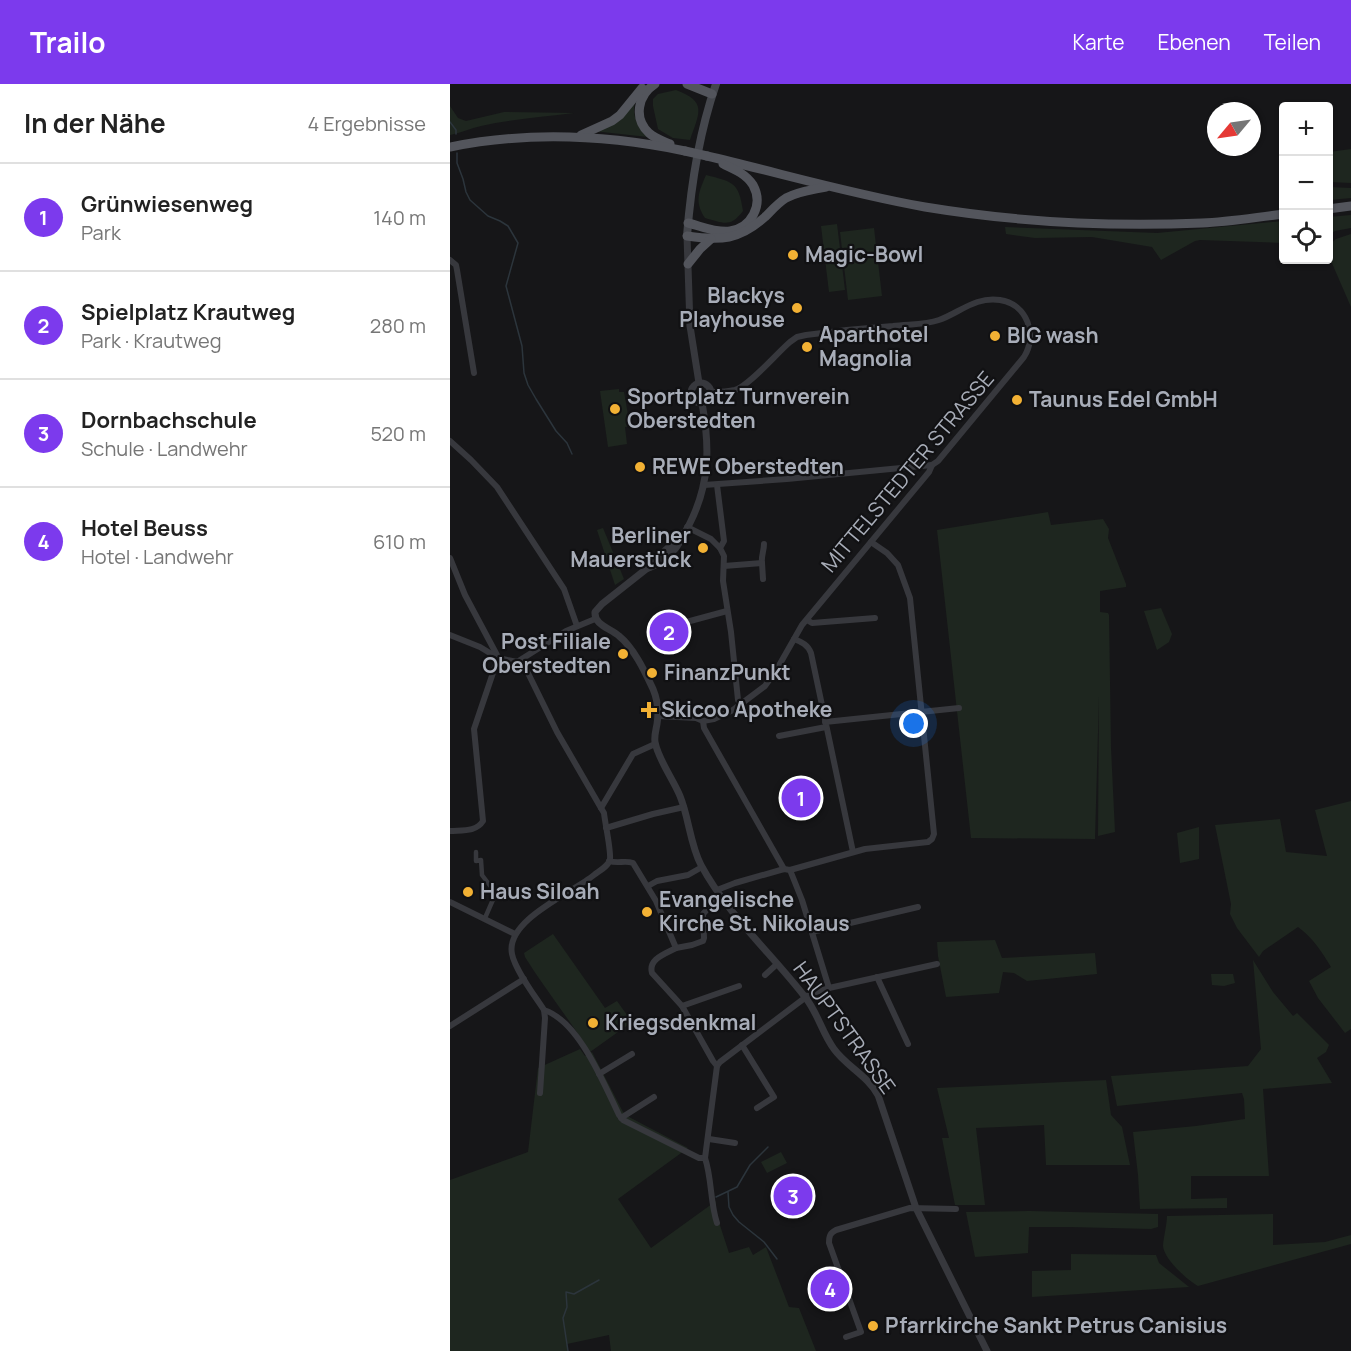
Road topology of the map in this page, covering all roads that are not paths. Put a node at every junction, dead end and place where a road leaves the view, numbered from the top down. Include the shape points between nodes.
1 (646, 84) edge
2 (655, 84) edge
3 (687, 84) edge
4 (716, 84) edge
5 (712, 94) junction
6 (576, 137) junction
7 (450, 147) edge
8 (686, 152) junction
9 (707, 156) junction
10 (831, 187) junction
11 (1351, 206) edge
12 (1333, 208) edge
13 (1279, 215) edge
14 (688, 223) junction
15 (687, 236) junction
16 (711, 239) junction
17 (450, 260) edge
18 (688, 264) junction
19 (474, 373) dead end
20 (699, 383) junction
21 (711, 392) junction
22 (702, 403) junction
23 (450, 441) edge
24 (932, 465) junction
25 (717, 485) junction
26 (704, 486) junction
27 (687, 527) junction
28 (871, 542) junction
29 (764, 544) dead end
30 (720, 548) junction
31 (450, 558) edge
32 (762, 562) junction
33 (724, 566) junction
34 (764, 579) dead end
35 (727, 611) junction
36 (875, 618) dead end
37 (595, 619) junction
38 (807, 620) junction
39 (679, 624) dead end
40 (577, 626) junction
41 (450, 635) edge
42 (794, 639) junction
43 (498, 658) junction
44 (517, 662) junction
45 (741, 704) junction
46 (959, 708) dead end
47 (921, 712) junction
48 (658, 716) junction
49 (703, 721) junction
50 (826, 725) junction
51 (779, 736) dead end
52 (655, 744) junction
53 (684, 807) junction
54 (601, 808) junction
55 (606, 828) junction
56 (450, 831) edge
57 (476, 852) dead end
58 (853, 852) junction
59 (609, 861) junction
60 (702, 867) junction
61 (787, 869) junction
62 (648, 886) junction
63 (719, 893) junction
64 (450, 902) edge
65 (918, 907) dead end
66 (485, 918) junction
67 (812, 932) junction
68 (516, 934) junction
69 (676, 948) junction
70 (777, 964) junction
71 (937, 964) dead end
72 (765, 975) dead end
73 (878, 977) junction
74 (524, 979) junction
75 (739, 986) dead end
76 (829, 988) junction
77 (805, 997) junction
78 (682, 1006) junction
79 (544, 1010) junction
80 (450, 1026) edge
81 (908, 1044) dead end
82 (742, 1045) junction
83 (632, 1054) dead end
84 (717, 1066) junction
85 (599, 1074) junction
86 (540, 1093) dead end
87 (654, 1097) dead end
88 (757, 1108) dead end
89 (621, 1118) junction
90 (709, 1139) junction
91 (735, 1143) dead end
92 (705, 1158) junction
93 (916, 1208) junction
94 (956, 1209) dead end
95 (717, 1223) dead end
96 (846, 1337) dead end
97 (987, 1351) edge

1 - 6 main road via 621,115
2 - 8 main road via 640,101 643,126 657,139
3 - 5 main road
4 - 5 main road
5 - 14 main road via 694,170
6 - 7 main road via 523,137
6 - 8 main road
8 - 9 main road, bridge
9 - 10 main road
9 - 14 main road via 747,178 756,194 756,209 742,227 727,231
10 - 13 main road via 924,207 1051,222 1204,223
10 - 16 main road via 786,198 745,232
11 - 12 main road
14 - 15 main road
15 - 16 main road
15 - 18 street
16 - 18 main road
17 - 19 street via 458,270
18 - 20 street via 690,326
20 - 21 street via 707,385
20 - 22 street via 691,393
21 - 22 street
21 - 24 street, MITTELSTEDTER STRASSE via 743,386 797,338 937,321 982,301 1000,300 1014,306 1027,321 1031,344 969,425
22 - 26 street via 707,438
23 - 40 street via 497,487 564,589
24 - 25 street
24 - 28 street, MITTELSTEDTER STRASSE
25 - 26 street
25 - 30 street via 724,541
26 - 27 street
27 - 30 street
27 - 37 street via 673,550 602,604
28 - 38 street, MITTELSTEDTER STRASSE
28 - 47 street via 898,565 910,598
29 - 32 street
30 - 33 street
31 - 43 street
32 - 33 street
32 - 34 street
33 - 35 street
35 - 39 street
35 - 45 street
36 - 38 street via 812,623
37 - 40 street
37 - 48 street via 631,649 654,692
38 - 42 street, MITTELSTEDTER STRASSE
40 - 44 street
41 - 43 street
42 - 45 street, MITTELSTEDTER STRASSE via 769,681
42 - 50 street via 805,644 811,653
43 - 44 street
43 - 56 street via 474,729 483,820 473,829
44 - 54 street via 526,669
45 - 49 street, MITTELSTEDTER STRASSE via 720,717
46 - 47 street
47 - 50 street
47 - 58 street via 932,839
48 - 49 street, MITTELSTEDTER STRASSE
48 - 52 street
49 - 61 street
50 - 51 street
50 - 58 street
52 - 53 street, HAUPTSTRASSE
52 - 54 street via 630,759
53 - 55 street
53 - 60 street, HAUPTSTRASSE
54 - 55 street
55 - 59 street
57 - 66 street via 482,875 495,893
58 - 61 street
59 - 62 street via 633,863
59 - 68 street via 586,882 531,916
60 - 62 street
60 - 63 street, HAUPTSTRASSE
61 - 63 street via 735,883
61 - 67 street
62 - 69 street
63 - 69 street via 703,914 703,941
63 - 70 street, HAUPTSTRASSE
64 - 66 street
65 - 67 street
66 - 68 street
67 - 76 street
68 - 74 street via 512,955
69 - 78 street via 650,968
70 - 72 street
70 - 77 street, HAUPTSTRASSE
71 - 73 street
73 - 76 street
73 - 81 street
74 - 79 street
74 - 80 street
75 - 78 street
76 - 77 street
77 - 82 street
77 - 93 street, HAUPTSTRASSE via 834,1049 878,1095
78 - 84 street
79 - 85 street via 569,1025
79 - 86 street
82 - 84 street
82 - 88 street via 774,1097
83 - 85 street
84 - 90 street
85 - 89 street
87 - 89 street
89 - 92 street
90 - 91 street
90 - 92 street
92 - 95 street
93 - 94 street
93 - 96 street via 836,1230 829,1237 861,1332
93 - 97 street, HAUPTSTRASSE

